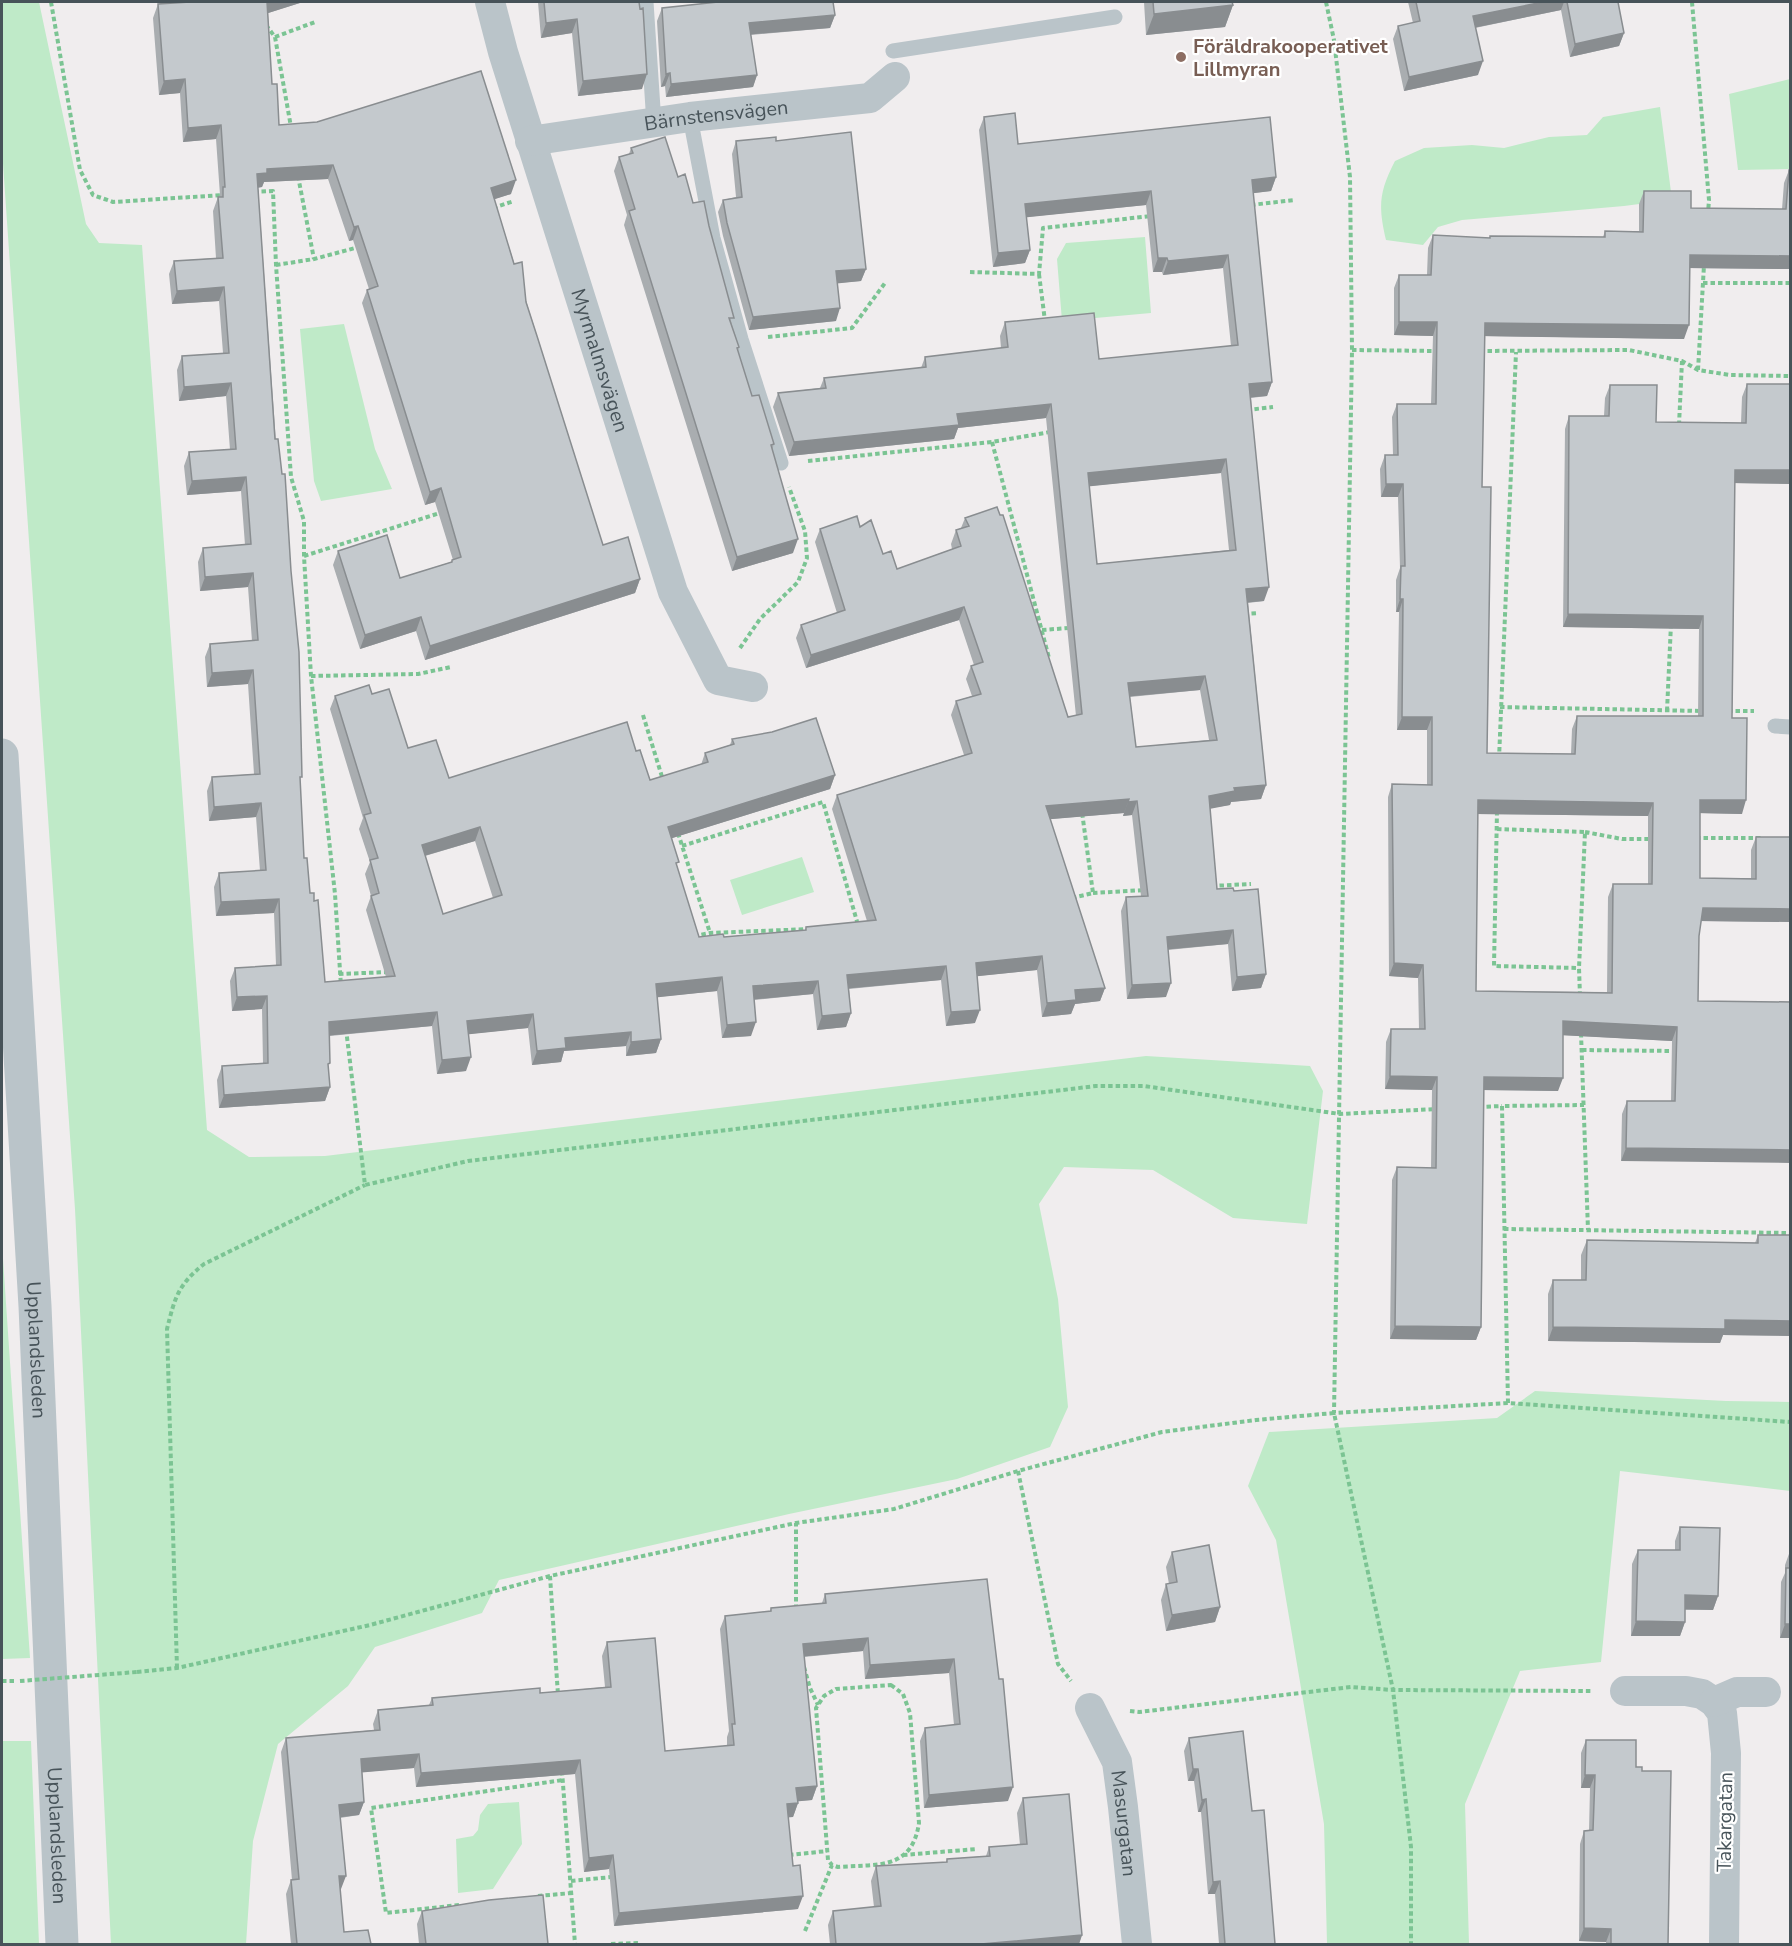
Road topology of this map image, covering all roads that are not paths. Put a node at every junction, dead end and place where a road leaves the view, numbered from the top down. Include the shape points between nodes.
1 (490, 2) edge
2 (651, 7) edge
3 (1115, 17) dead end
4 (894, 64) joint
5 (690, 117) junction
6 (654, 124) junction
7 (530, 141) junction
8 (781, 463) road end
9 (753, 687) dead end
10 (2, 756) edge
11 (1625, 1691) road end
12 (1766, 1692) dead end
13 (1714, 1702) junction
14 (1090, 1708) road end
15 (62, 1944) edge
16 (1137, 1944) edge
17 (1724, 1944) edge

1 - 7 street, Myrmalmsvägen
2 - 6 lane
3 - 4 lane
4 - 5 street, Bärnstensvägen via 870,98
5 - 6 street, Bärnstensvägen
5 - 8 lane via 713,238
6 - 7 street, Bärnstensvägen
7 - 9 street, Myrmalmsvägen via 674,592 718,680
10 - 15 street, Upplandsleden via 34,1306
11 - 13 street via 1686,1691 1702,1694
12 - 13 street via 1737,1692
13 - 17 street, Takargatan via 1722,1713 1726,1753
14 - 16 street, Masurgatan via 1117,1762

